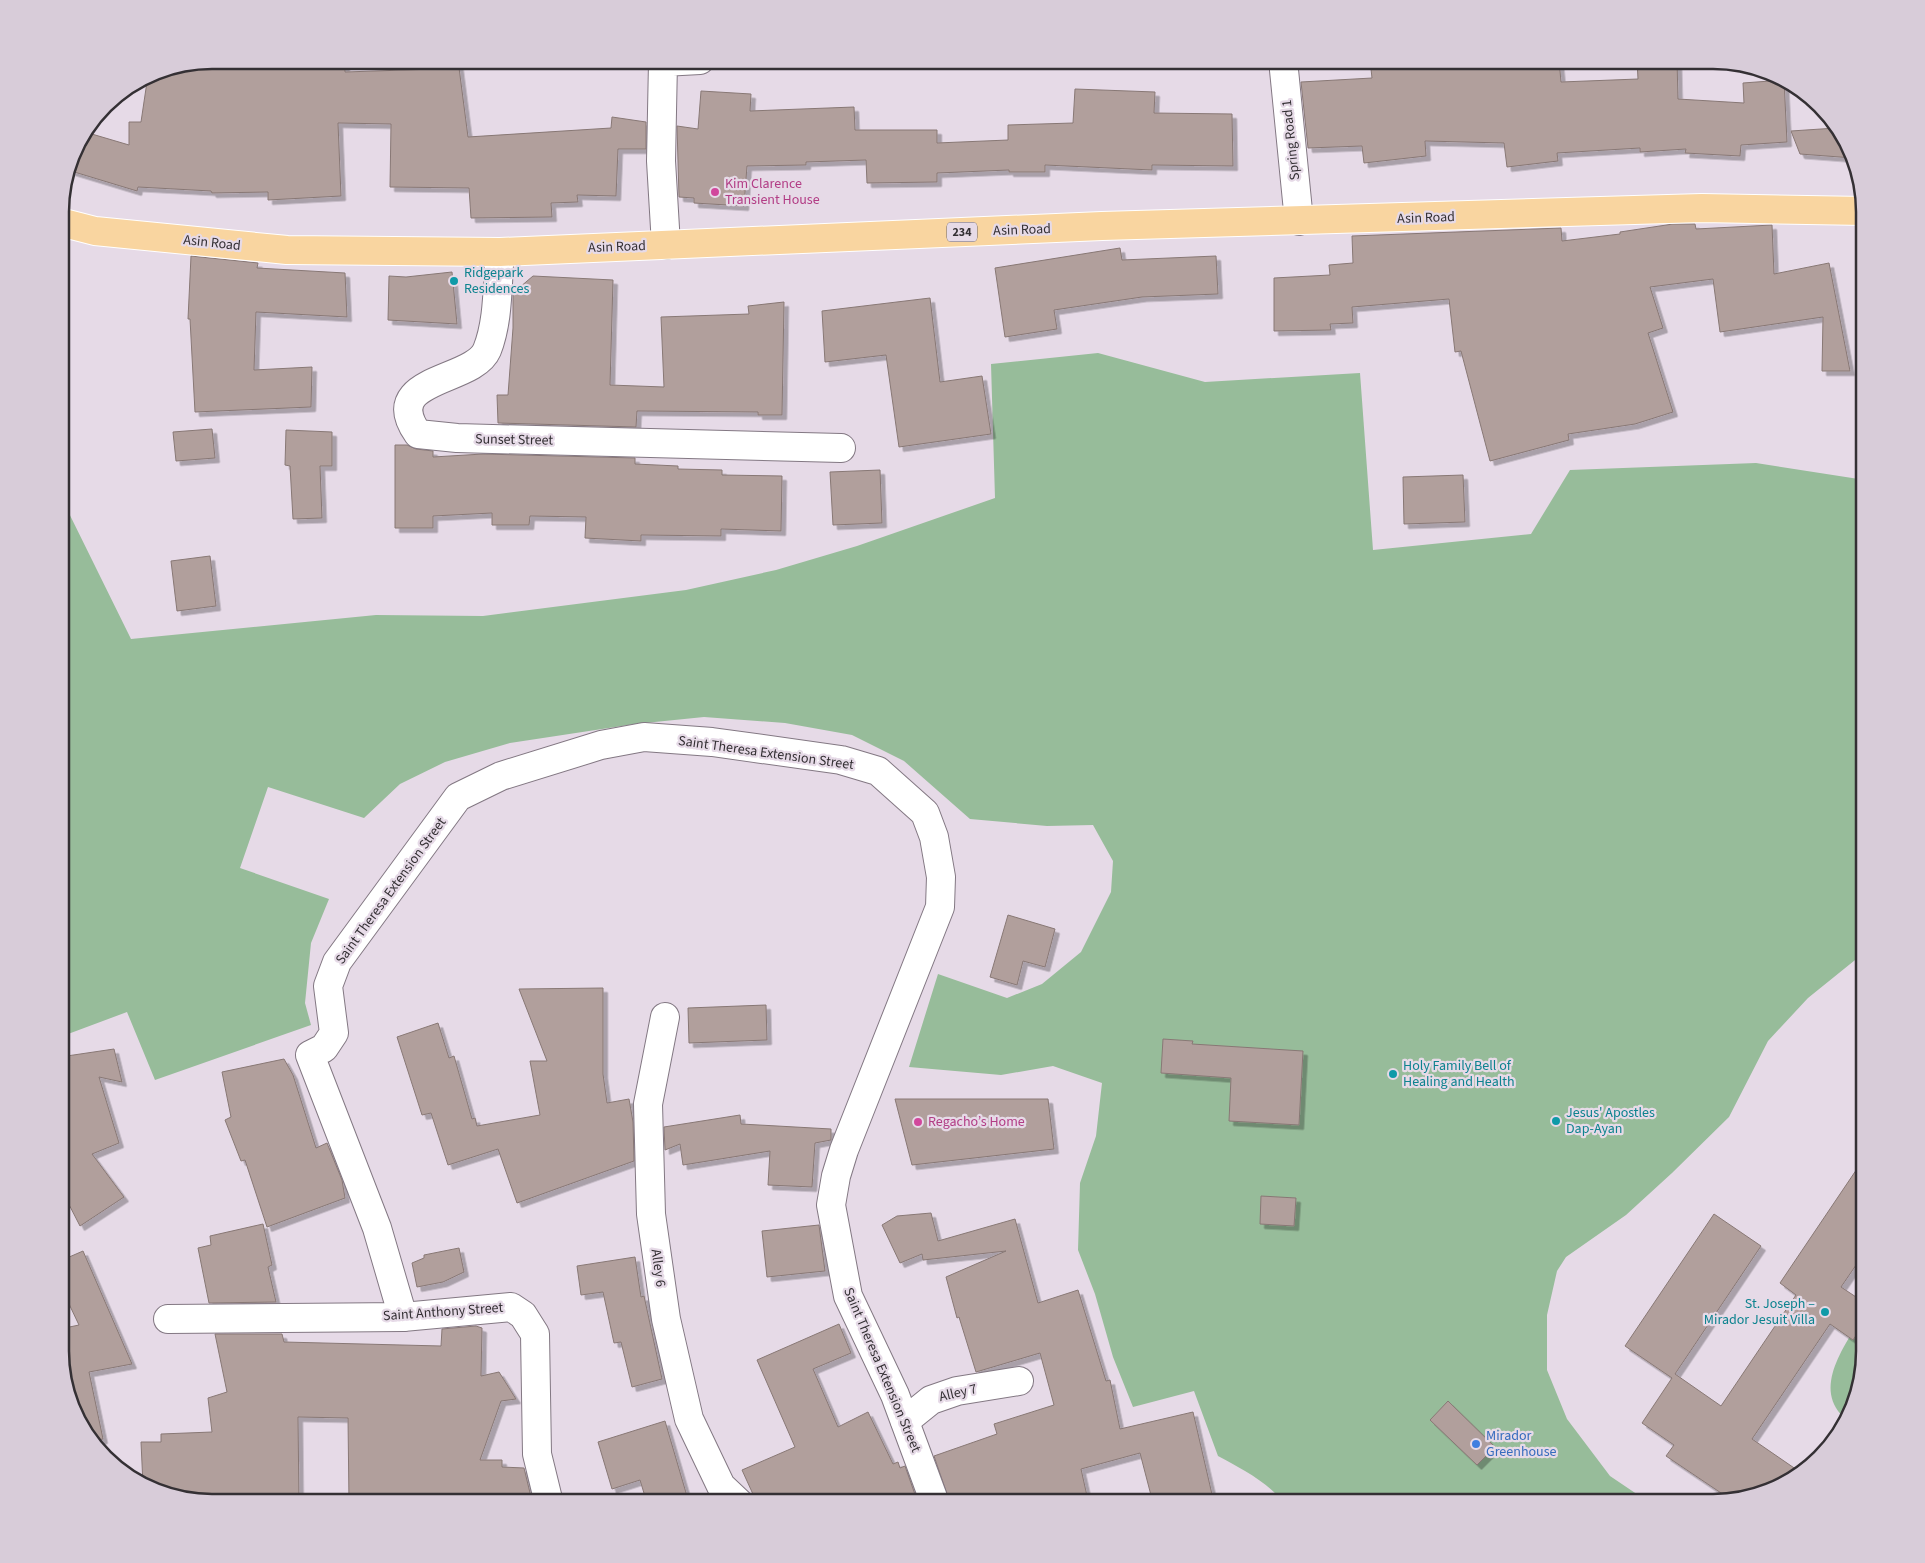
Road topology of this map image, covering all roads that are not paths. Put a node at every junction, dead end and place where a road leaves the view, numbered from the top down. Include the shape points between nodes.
1 (663, 69) edge
2 (1283, 69) edge
3 (1856, 211) edge
4 (1299, 221) junction
5 (69, 224) edge
6 (666, 245) junction
7 (500, 252) junction
8 (841, 448) dead end
9 (665, 1017) dead end
10 (403, 1317) junction
11 (168, 1319) dead end
12 (1019, 1382) dead end
13 (905, 1421) junction
14 (547, 1494) edge
15 (729, 1494) edge
16 (932, 1494) edge

1 - 6 street via 660,161
2 - 4 street, Spring Road 1
3 - 4 main road, Asin Road / 234 via 1702,208
4 - 6 main road, Asin Road / 234
5 - 7 main road, Asin Road / 234 via 94,230 288,250
6 - 7 main road, Asin Road / 234
7 - 8 street, Sunset Street via 494,320 486,352 475,364 435,380 418,392 409,406 409,421 418,434 457,438
9 - 15 street, Alley 6 via 648,1104 650,1214 666,1319 689,1419 720,1486
10 - 11 street, Saint Anthony Street
10 - 13 street, Saint Theresa Extension Street via 377,1228 310,1055 324,1048 334,1033 328,986 337,962 458,797 501,776 601,745 644,737 712,742 841,760 878,771 925,813 934,837 941,877 940,907 844,1150 831,1206 848,1296
10 - 14 street, Saint Anthony Street via 511,1307 523,1315 535,1334 537,1454
12 - 13 street, Alley 7 via 957,1391 931,1400
13 - 16 street, Saint Theresa Extension Street

